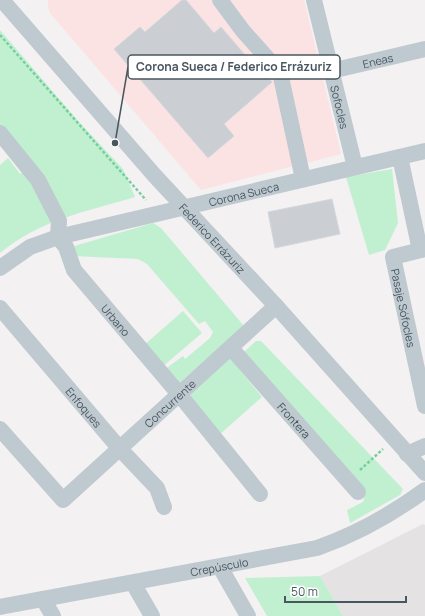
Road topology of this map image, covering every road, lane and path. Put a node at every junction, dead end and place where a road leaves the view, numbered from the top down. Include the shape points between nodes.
1 (2, 0) edge
2 (220, 0) edge
3 (314, 0) edge
4 (0, 36) edge
5 (425, 49) edge
6 (331, 71) junction
7 (3, 141) edge
8 (425, 151) edge
9 (400, 157) junction
10 (355, 167) junction
11 (303, 179) junction
12 (184, 208) junction
13 (158, 214) junction
14 (58, 237) junction
15 (423, 250) edge
16 (0, 268) edge
17 (276, 306) junction
18 (0, 308) edge
19 (231, 348) junction
20 (179, 394) junction
21 (425, 406) edge
22 (0, 429) edge
23 (394, 439) junction
24 (425, 446) edge
25 (120, 449) junction
26 (407, 454) junction
27 (425, 473) edge
28 (353, 486) joint
29 (425, 490) edge
30 (260, 494) dead end
31 (164, 507) dead end
32 (220, 567) junction
33 (133, 583) junction
34 (43, 599) junction
35 (0, 607) edge
36 (53, 616) edge
37 (152, 616) edge
38 (248, 616) edge

1 - 12 street, Federico Errázuriz
2 - 11 street via 281,77
3 - 6 street, Sofocles
4 - 13 path
5 - 6 street, Eneas
6 - 10 street, Sofocles
7 - 14 street, Urbano via 38,180 59,221
8 - 9 street, Corona Sueca
9 - 10 street, Corona Sueca
9 - 15 street
10 - 11 street, Corona Sueca
11 - 12 street, Corona Sueca
12 - 13 street, Corona Sueca
12 - 17 street, Federico Errázuriz
13 - 14 street, Corona Sueca
14 - 16 street, Corona Sueca via 30,247
14 - 20 street, Urbano via 66,247 74,270
15 - 21 street, Pasaje Sófocles via 393,257
17 - 19 street, Concurrente
17 - 23 street, Federico Errázuriz
18 - 25 street, Enfoques
19 - 20 street, Concurrente
19 - 28 street, Frontera
20 - 25 street, Concurrente
20 - 30 street, Urbano
22 - 25 street, Concurrente via 63,500
23 - 26 street, Federico Errázuriz
23 - 28 path
24 - 26 street
25 - 31 street, Enfoques via 157,488
26 - 27 street, Federico Errázuriz
29 - 32 street, Crepúsculo via 381,520 334,542 300,553
32 - 33 street, Crepúsculo
32 - 38 street
33 - 34 street, Crepúsculo
33 - 37 street
34 - 35 street, Crepúsculo
34 - 36 street

